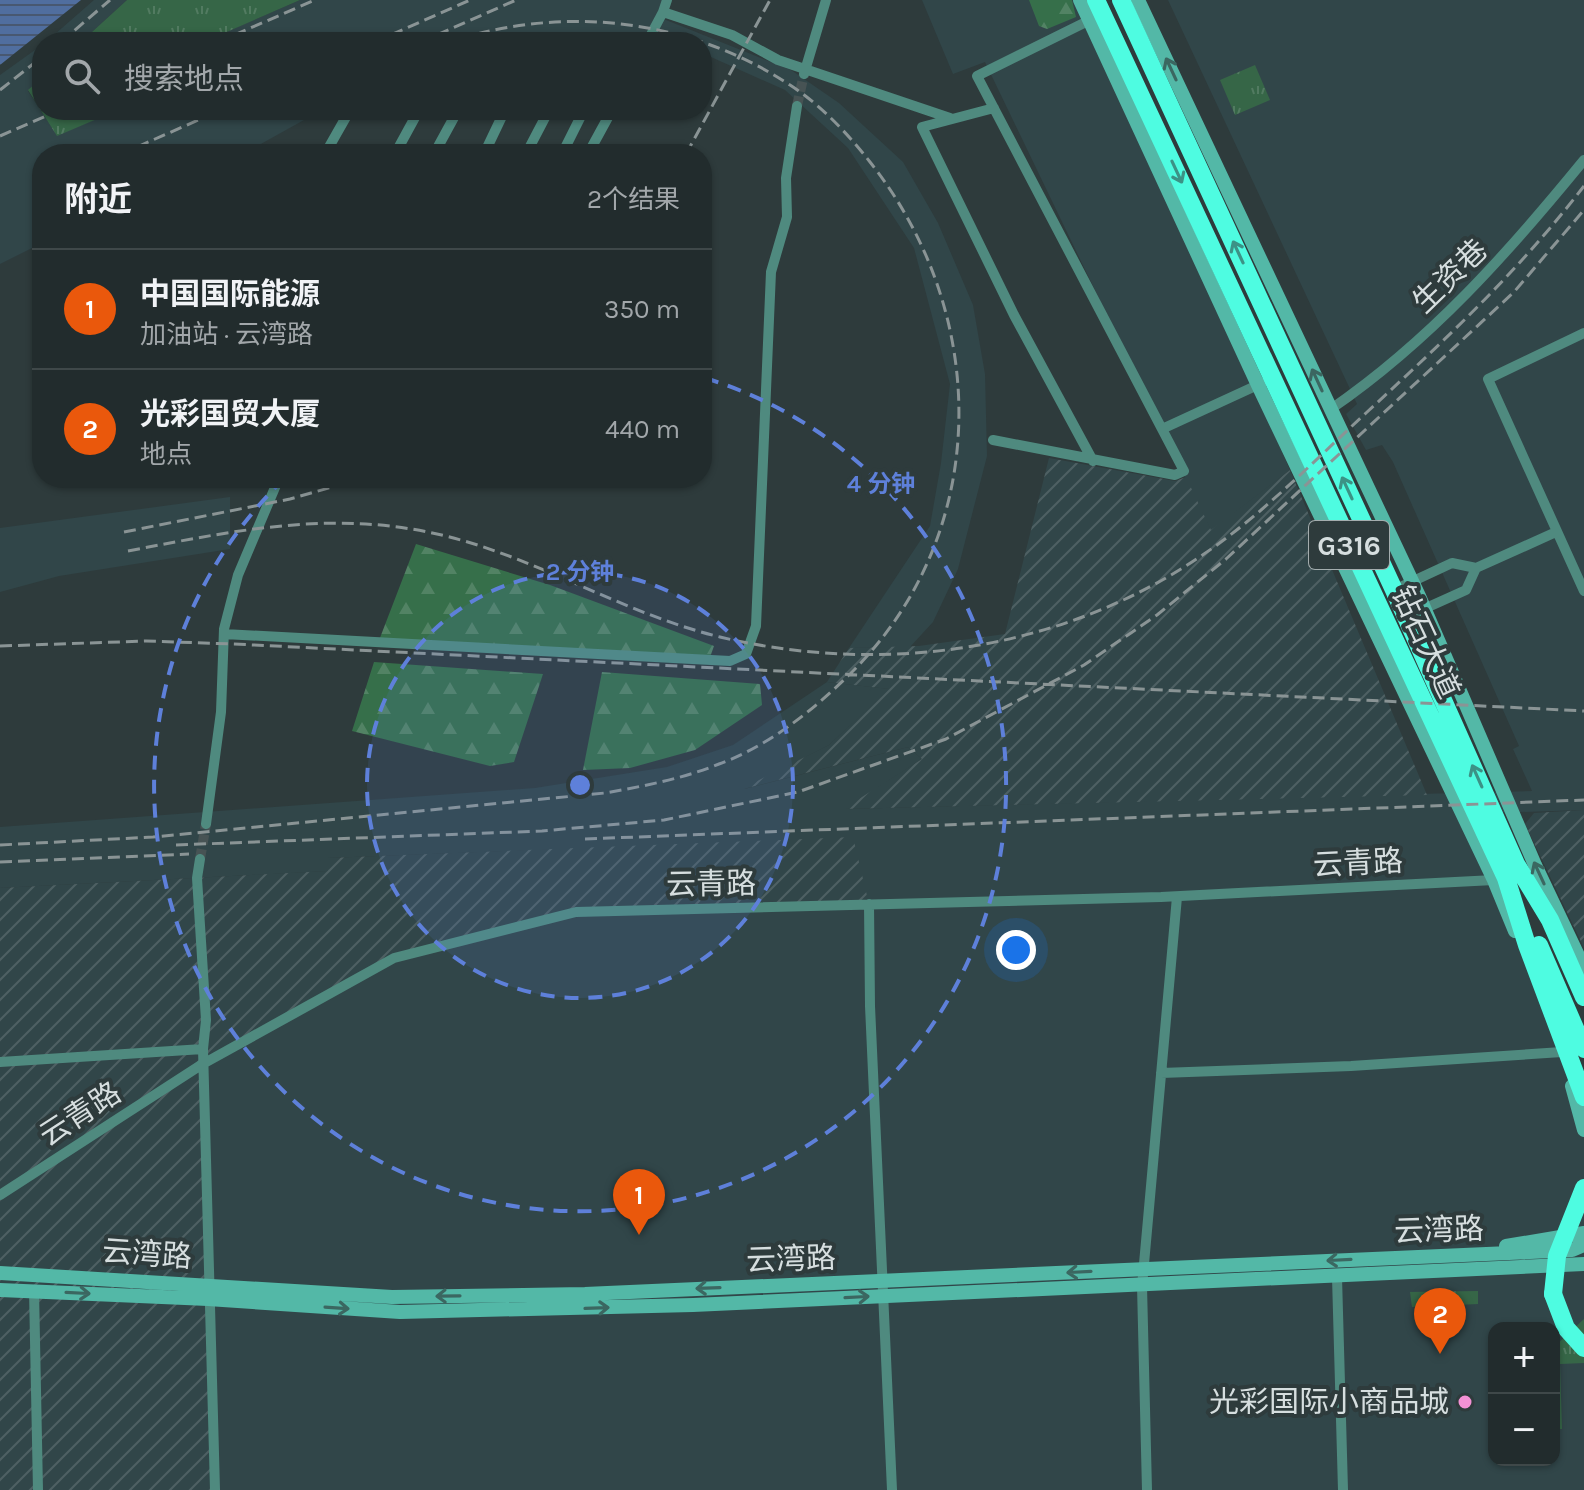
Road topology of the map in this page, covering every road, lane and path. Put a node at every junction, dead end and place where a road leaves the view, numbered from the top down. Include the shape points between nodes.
1 (667, 0) edge
2 (826, 0) edge
3 (1080, 0) edge
4 (1096, 0) edge
5 (1121, 0) edge
6 (1138, 0) edge
7 (663, 12) junction
8 (1090, 20) junction
9 (652, 32) edge
10 (804, 72) junction
11 (797, 106) tunnel mouth
12 (994, 108) junction
13 (952, 119) junction
14 (344, 120) edge
15 (414, 120) edge
16 (453, 120) edge
17 (500, 120) edge
18 (544, 120) edge
19 (579, 120) edge
20 (607, 120) edge
21 (1150, 132) junction
22 (331, 144) edge
23 (400, 144) edge
24 (439, 144) edge
25 (489, 144) edge
26 (531, 144) edge
27 (567, 144) edge
28 (593, 144) edge
29 (1584, 160) edge
30 (1584, 333) edge
31 (1265, 381) junction
32 (1331, 409) junction
33 (1162, 429) junction
34 (993, 440) dead end
35 (1093, 461) junction
36 (275, 488) edge
37 (1556, 532) junction
38 (1476, 568) junction
39 (1413, 581) junction
40 (1394, 590) junction
41 (1584, 591) edge
42 (1426, 611) junction
43 (1406, 617) junction
44 (224, 634) junction
45 (1506, 797) junction
46 (206, 824) tunnel mouth
47 (200, 859) tunnel mouth
48 (1506, 874) junction
49 (1177, 897) junction
50 (869, 904) junction
51 (1528, 922) junction
52 (1584, 968) edge
53 (1584, 997) edge
54 (1579, 1018) edge
55 (203, 1049) junction
56 (1584, 1049) edge
57 (1562, 1052) junction
58 (0, 1062) edge
59 (201, 1065) junction
60 (1161, 1073) junction
61 (1579, 1076) edge
62 (1584, 1097) edge
63 (1584, 1128) edge
64 (1584, 1188) edge
65 (0, 1195) edge
66 (1584, 1233) edge
67 (1584, 1245) edge
68 (1457, 1263) junction
69 (1584, 1264) edge
70 (1145, 1269) junction
71 (0, 1273) edge
72 (1584, 1274) edge
73 (1337, 1277) junction
74 (1142, 1286) junction
75 (885, 1288) junction
76 (0, 1290) edge
77 (34, 1290) junction
78 (208, 1292) junction
79 (1584, 1348) edge
80 (38, 1490) edge
81 (215, 1490) edge
82 (892, 1490) edge
83 (1147, 1490) edge
84 (1343, 1490) edge

1 - 7 street
2 - 10 street
3 - 8 main road
4 - 21 highway, 钻石大道 / G316
40 -> 5 highway, 钻石大道 / G316
32 -> 6 main road
7 - 9 street
7 - 10 street via 732,35
8 - 12 street via 977,76
8 - 21 main road
10 - 13 street
11 - 44 street via 786,178 787,217 771,272 756,626 746,654 730,661
12 - 13 street
12 - 33 street
13 - 35 street via 922,127
14 - 22 street
15 - 23 street
16 - 24 street
17 - 25 street
18 - 26 street
19 - 27 street
20 - 28 street
21 -> 31 highway, 钻石大道 / G316
29 - 32 street, 生资巷 via 1506,255 1372,381
30 - 37 street via 1488,379
31 - 33 street
31 - 48 highway, 钻石大道 / G316
31 - 48 main road via 1470,829
32 - 39 main road
33 - 35 street via 1184,471 1175,475
34 - 35 street
36 - 44 street via 238,575
37 - 38 street
37 - 41 street
38 - 39 street via 1452,563
38 - 42 street via 1466,590
39 - 40 street
39 - 42 main road
40 - 43 highway, 钻石大道 / G316
42 - 43 street
42 - 45 main road
48 -> 43 highway, 钻石大道 / G316
44 - 46 street via 221,712
45 - 48 main road
52 -> 45 main road
47 - 55 street
48 - 49 street, 云青路
48 - 51 highway
48 - 53 highway, 钻石大道 / G316 via 1550,920
48 - 54 highway
48 - 57 main road
48 - 61 highway, 钻石大道 / G316 via 1527,945
49 - 50 street, 云青路
49 - 60 street
50 - 59 street, 云青路 via 576,912 394,958
50 - 75 street
51 - 54 highway
51 - 61 highway
54 - 56 highway
55 - 58 street
55 - 59 street
57 - 60 street
57 - 63 main road
59 - 65 street, 云青路
59 - 78 street
60 - 70 street
61 - 62 highway, 钻石大道 / G316
61 - 63 main road
64 - 79 highway, bridge via 1557,1256 1553,1294 1566,1328
66 - 68 main road
67 - 68 main road, 云湾路
68 - 69 main road, 云湾路
68 -> 70 main road, 云湾路
68 - 72 main road via 1528,1277
68 - 73 main road, 云湾路
70 - 74 street
70 -> 75 main road, 云湾路
71 - 78 main road, 云湾路
73 - 74 main road, 云湾路
73 - 84 street
74 - 75 main road, 云湾路
74 - 83 street
75 - 78 main road, 云湾路 via 679,1306 400,1312
75 - 82 street
76 - 77 main road, 云湾路
77 -> 78 main road, 云湾路
77 - 80 street
78 - 81 street

